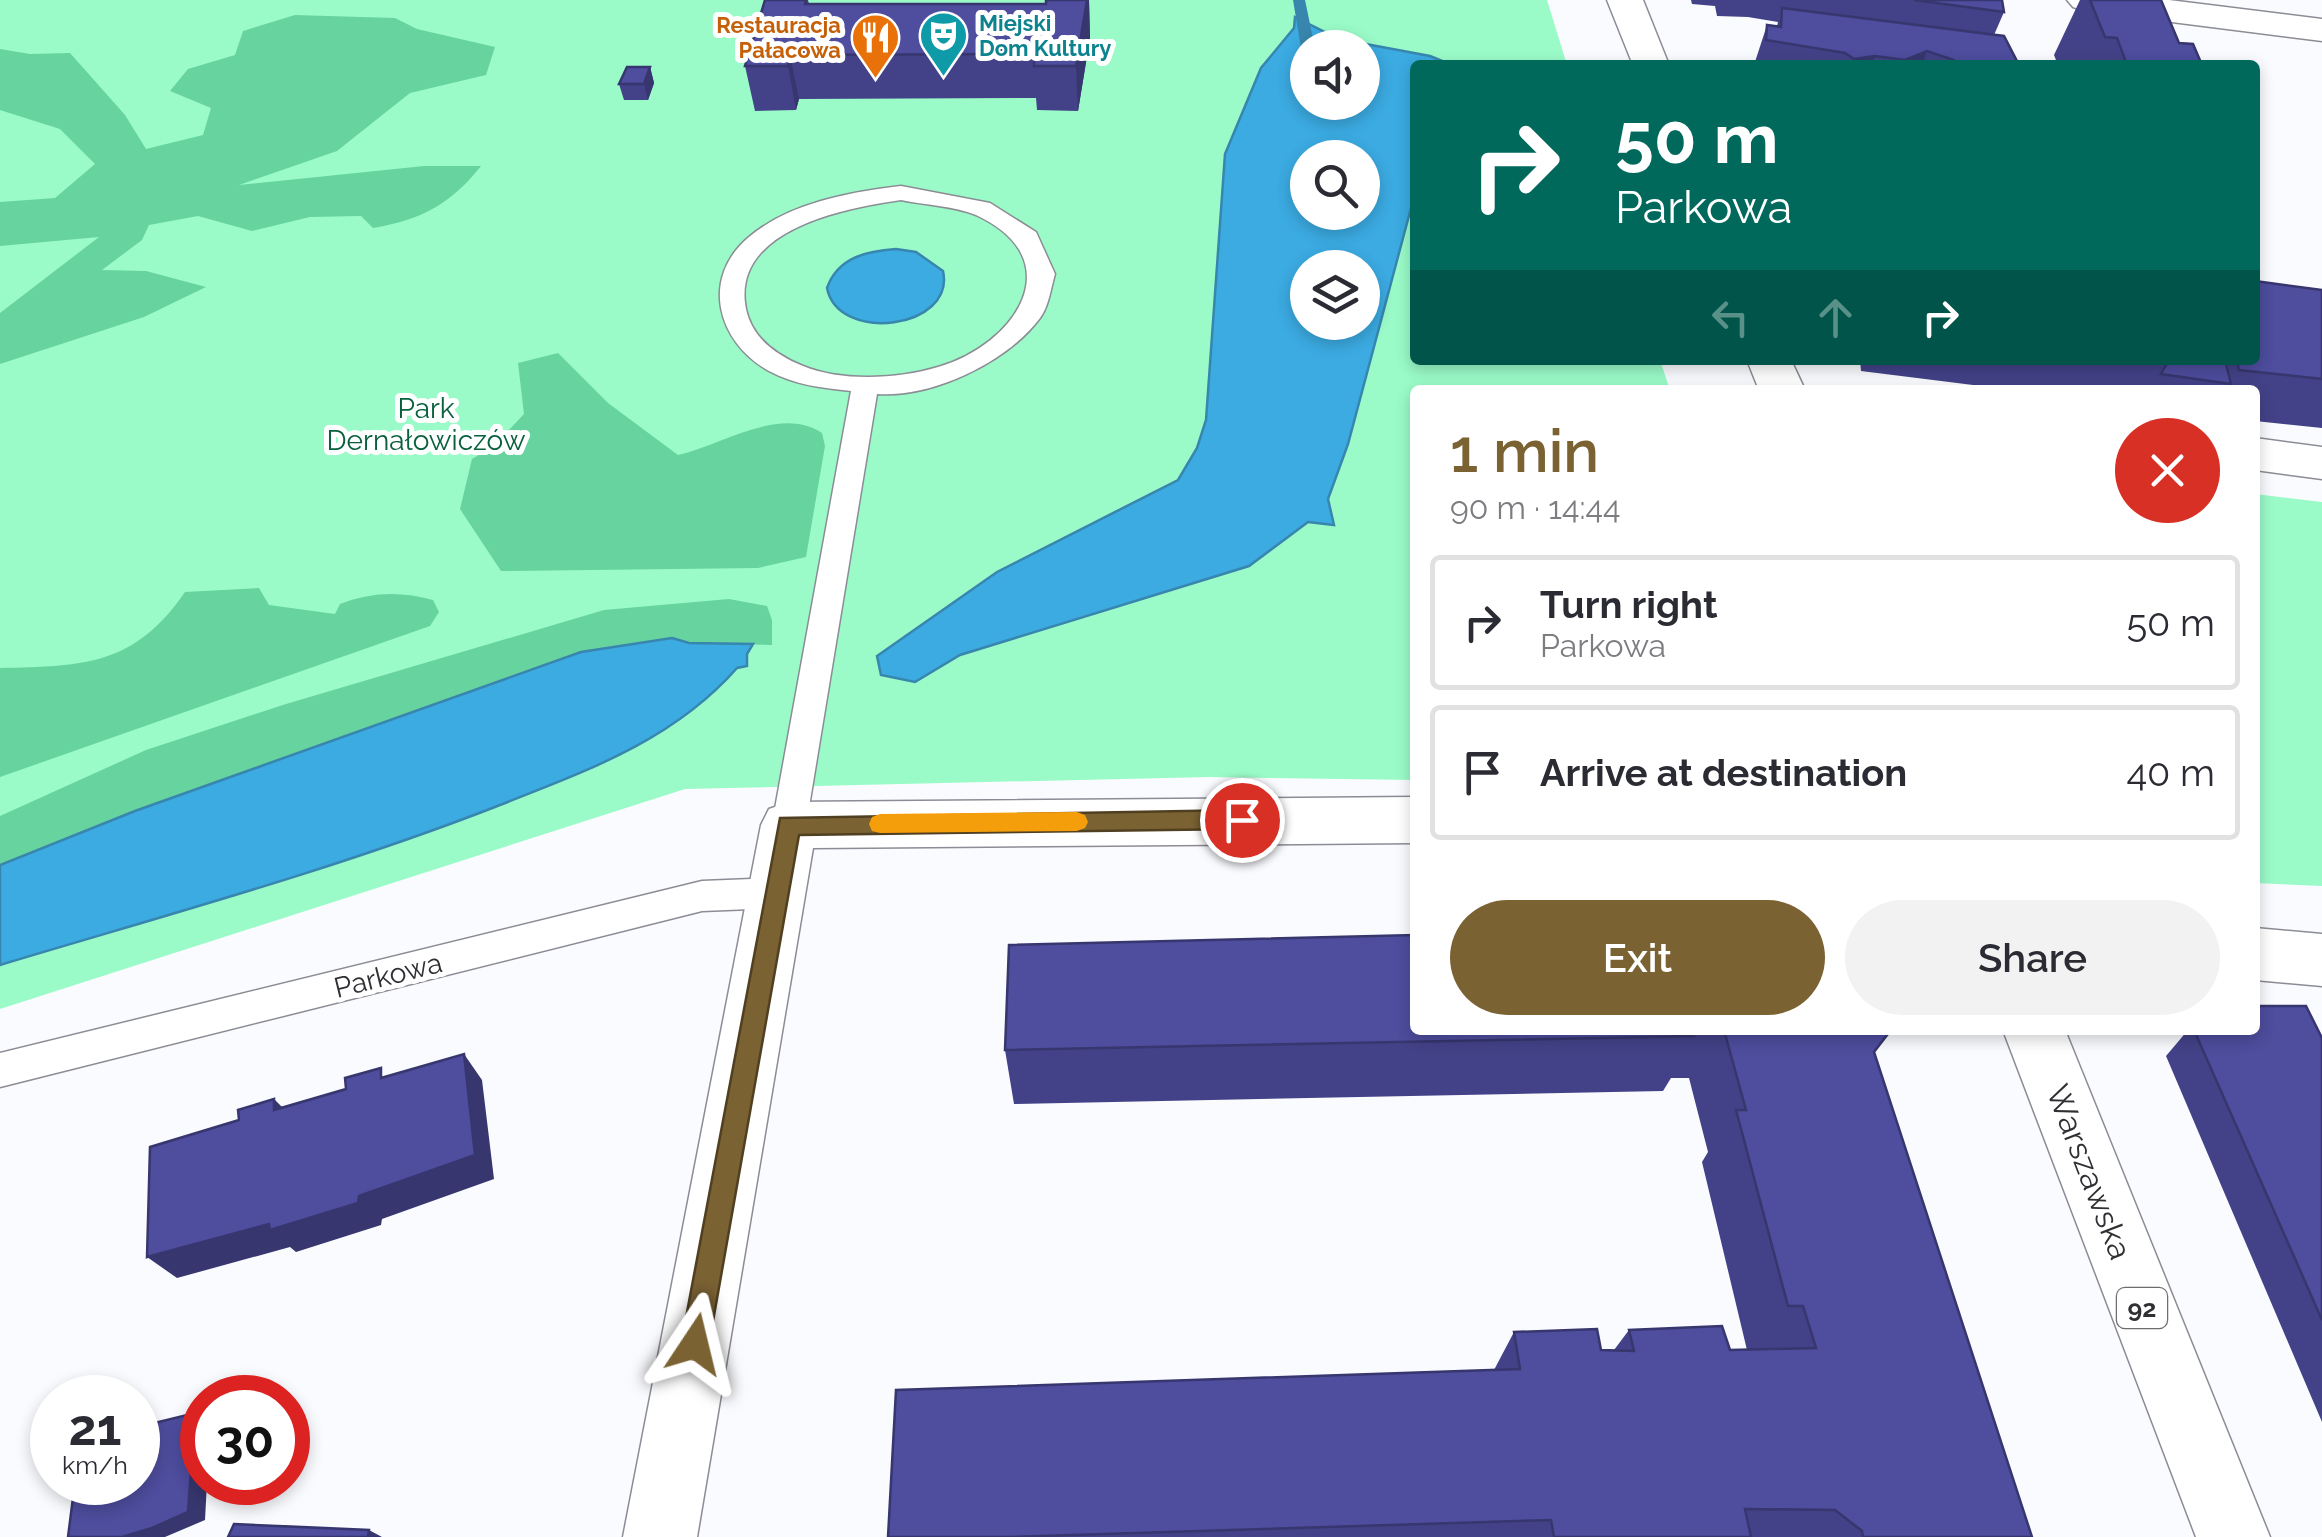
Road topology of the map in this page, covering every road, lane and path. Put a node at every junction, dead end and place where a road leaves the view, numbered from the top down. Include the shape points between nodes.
1 (1625, 0) edge
2 (2084, 0) edge
3 (2322, 30) edge
4 (1649, 60) edge
5 (865, 386) junction
6 (2260, 455) edge
7 (2322, 463) edge
8 (1410, 820) edge
9 (789, 825) junction
10 (777, 893) junction
11 (2260, 954) edge
12 (2322, 960) edge
13 (2036, 1035) edge
14 (0, 1070) edge
15 (660, 1537) edge
16 (2233, 1537) edge

1 - 4 street
2 - 3 street
5 - 5 lane via 950,374 1015,336 1035,312 1043,287 1028,239 976,205 901,193 826,205 765,237 733,283 731,309 741,332 782,367
5 - 9 lane
6 - 7 street
8 - 9 street
9 - 10 street
10 - 14 lane, Parkowa via 702,896
10 - 15 street
11 - 12 street
13 - 16 street, Warszawska / 92

